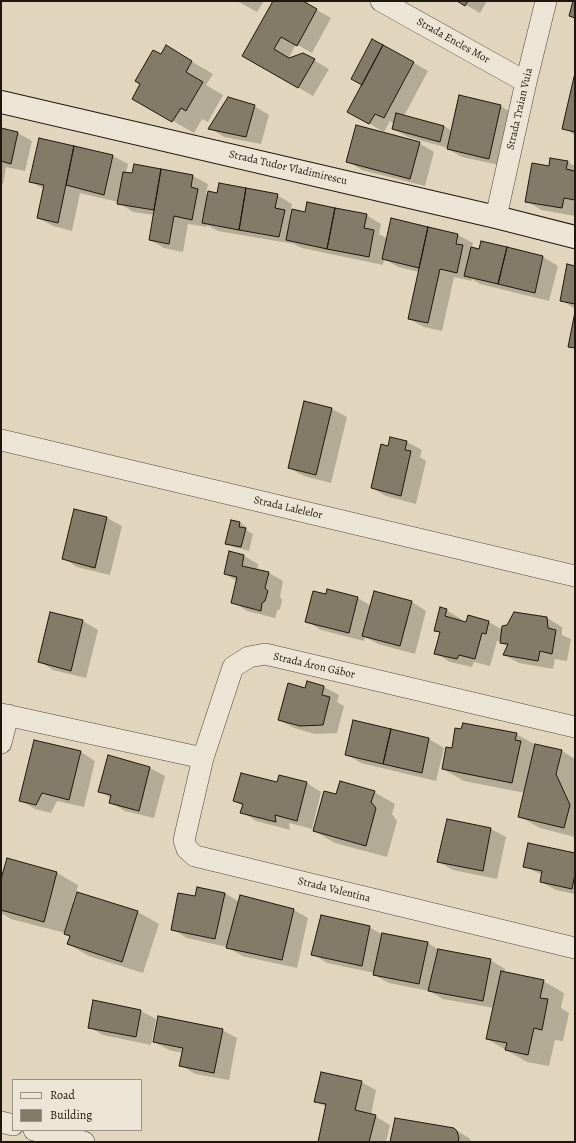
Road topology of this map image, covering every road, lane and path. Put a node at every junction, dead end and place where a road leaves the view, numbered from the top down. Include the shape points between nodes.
1 (381, 1) edge
2 (546, 1) edge
3 (526, 82) junction
4 (1, 102) edge
5 (496, 217) junction
6 (575, 237) edge
7 (1, 440) edge
8 (575, 576) edge
9 (5, 715) edge
10 (575, 727) edge
11 (1, 743) edge
12 (204, 758) junction
13 (575, 948) edge
14 (1, 1122) edge
15 (12, 1125) edge
16 (38, 1131) edge
17 (84, 1142) edge

1 - 3 street, Strada Encles Mor
2 - 3 street, Strada Traian Vuia
3 - 5 street, Strada Traian Vuia
4 - 5 street, Strada Tudor Vladimirescu
5 - 6 street, Strada Tudor Vladimirescu
7 - 8 street, Strada Lalelelor
9 - 11 street
9 - 12 street
10 - 12 street, Strada Áron Gábor via 266,654 249,657 233,667
12 - 13 street, Strada Valentina via 184,840 187,849 195,856
14 - 15 street
16 - 17 street

